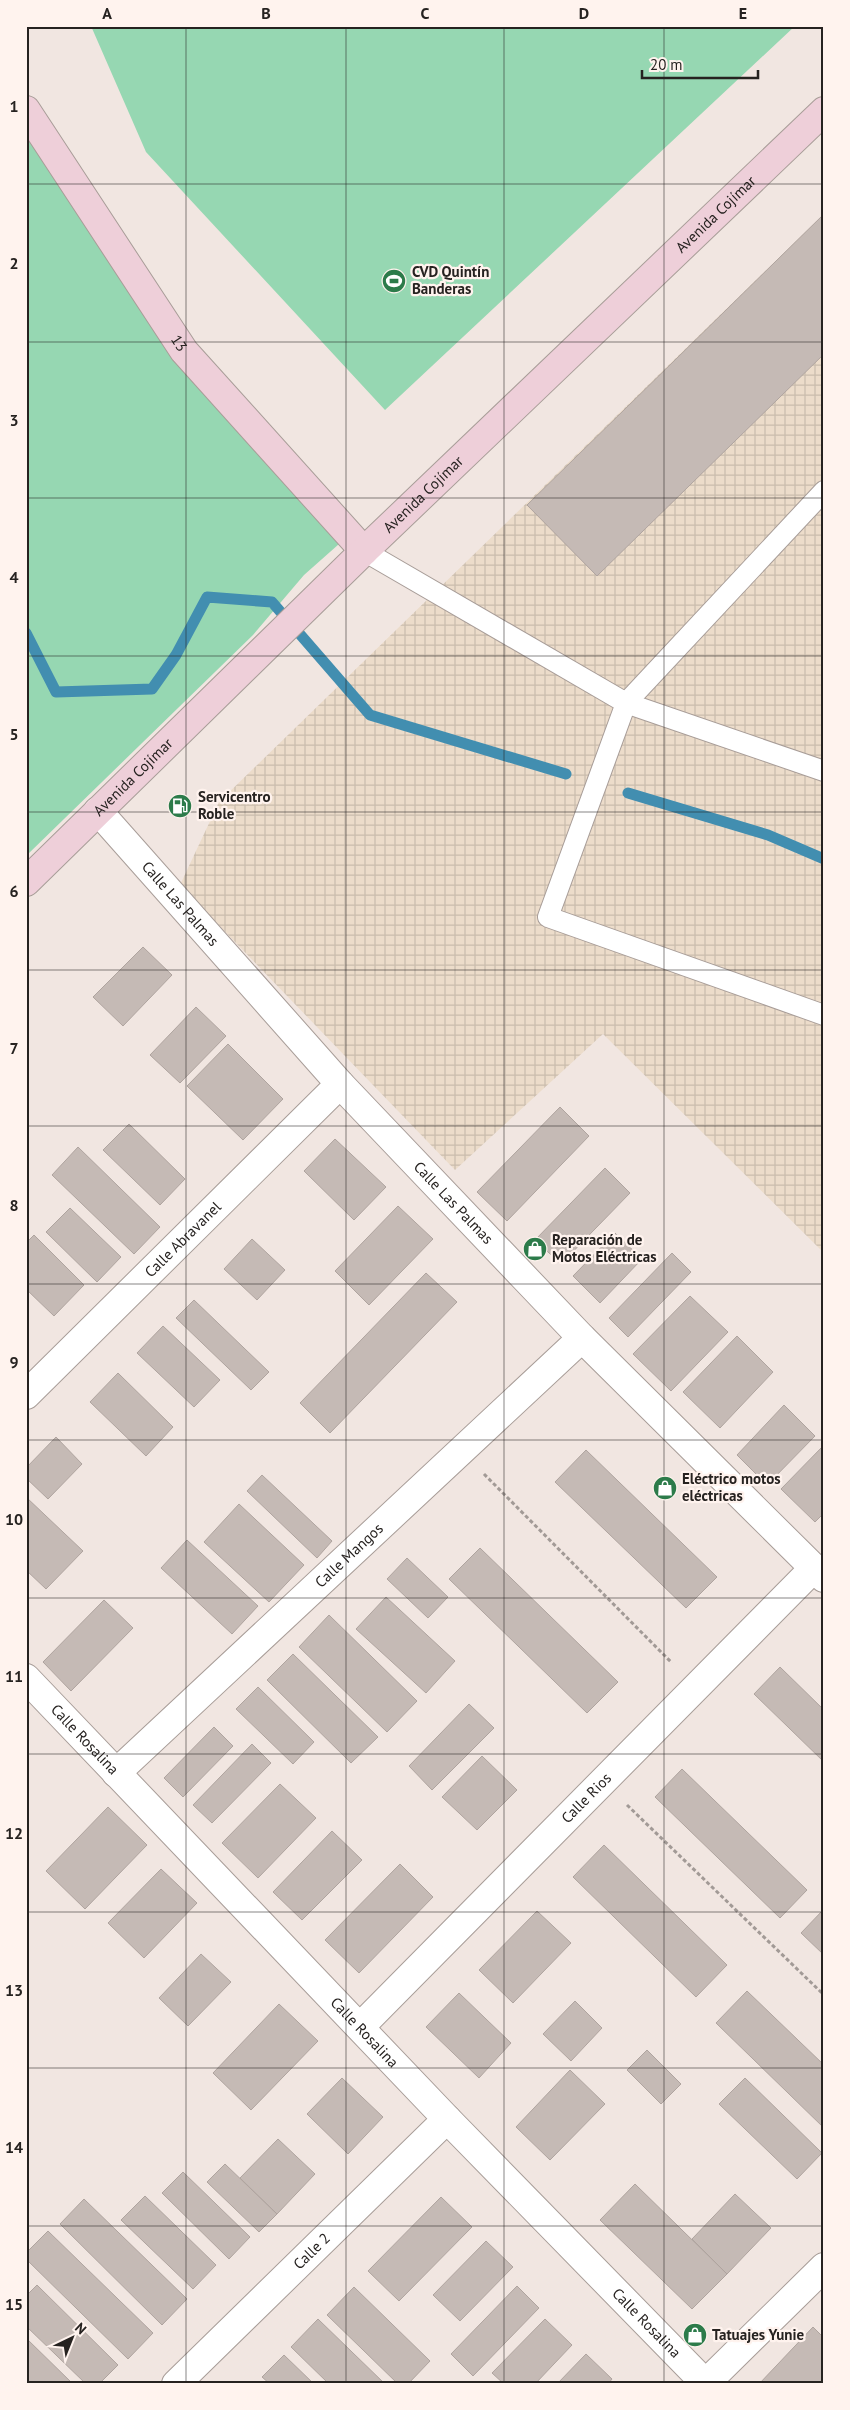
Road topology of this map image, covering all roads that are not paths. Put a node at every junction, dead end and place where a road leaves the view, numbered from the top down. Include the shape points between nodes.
1 (26, 110) edge
2 (824, 112) edge
3 (824, 491) edge
4 (364, 551) junction
5 (626, 703) junction
6 (824, 770) edge
7 (98, 812) junction
8 (26, 882) edge
9 (824, 1015) edge
10 (340, 1084) junction
11 (582, 1338) junction
12 (26, 1395) edge
13 (819, 1573) edge
14 (26, 1678) edge
15 (116, 1773) junction
16 (360, 2027) junction
17 (447, 2119) junction
18 (824, 2267) edge
19 (176, 2384) edge
20 (705, 2384) edge

1 - 4 main road, 13 via 184,351
2 - 4 main road, Avenida Cojímar
3 - 5 lane
4 - 5 lane
4 - 7 main road, Avenida Cojímar
5 - 6 lane
5 - 9 lane via 548,917
7 - 8 main road, Avenida Cojímar
7 - 10 street, Calle Las Palmas
10 - 11 street, Calle Las Palmas
10 - 12 street, Calle Abravanel
11 - 13 street, Calle Las Palmas
11 - 15 street, Calle Mangos
13 - 16 street, Calle Rios via 696,1687
14 - 15 street, Calle Rosalina
15 - 16 street, Calle Rosalina
16 - 17 street, Calle Rosalina
17 - 19 street, Calle 2
17 - 20 street, Calle Rosalina
18 - 20 street

